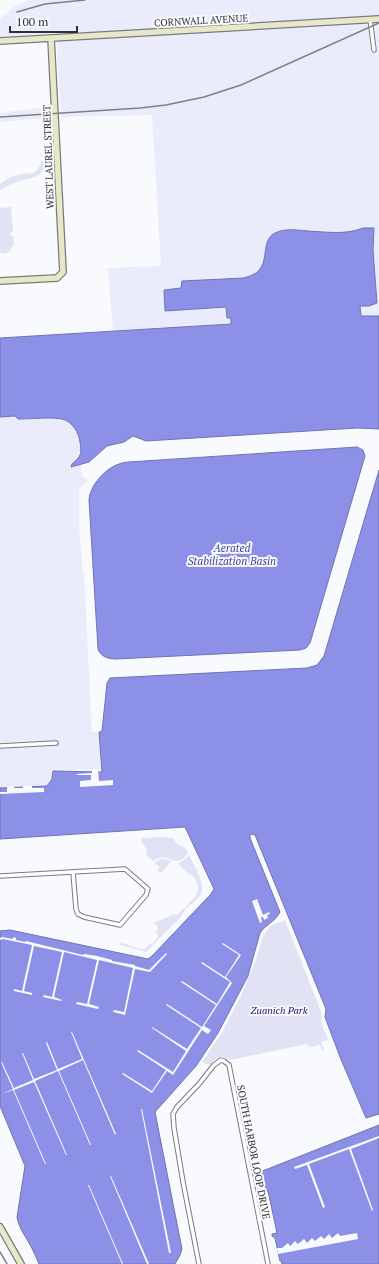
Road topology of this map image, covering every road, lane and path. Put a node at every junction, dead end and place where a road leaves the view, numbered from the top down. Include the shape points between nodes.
1 (370, 19) junction
2 (379, 19) edge
3 (52, 38) junction
4 (0, 41) edge
5 (374, 50) dead end
6 (0, 281) edge
7 (56, 743) dead end
8 (0, 746) edge
9 (73, 872) junction
10 (0, 876) edge
11 (0, 1227) edge
12 (268, 1263) edge
13 (21, 1264) edge
14 (199, 1264) edge

1 - 2 street, CORNWALL AVENUE
1 - 3 street, CORNWALL AVENUE
1 - 5 street
3 - 4 street, CORNWALL AVENUE
3 - 6 street, WEST LAUREL STREET via 63,272 57,278
7 - 8 street
9 - 9 street via 125,869 148,889 146,895 120,925 84,917 76,910
9 - 10 street
11 - 13 street
12 - 14 street, SOUTH HARBOR LOOP DRIVE via 229,1065 220,1060 177,1107 173,1117

